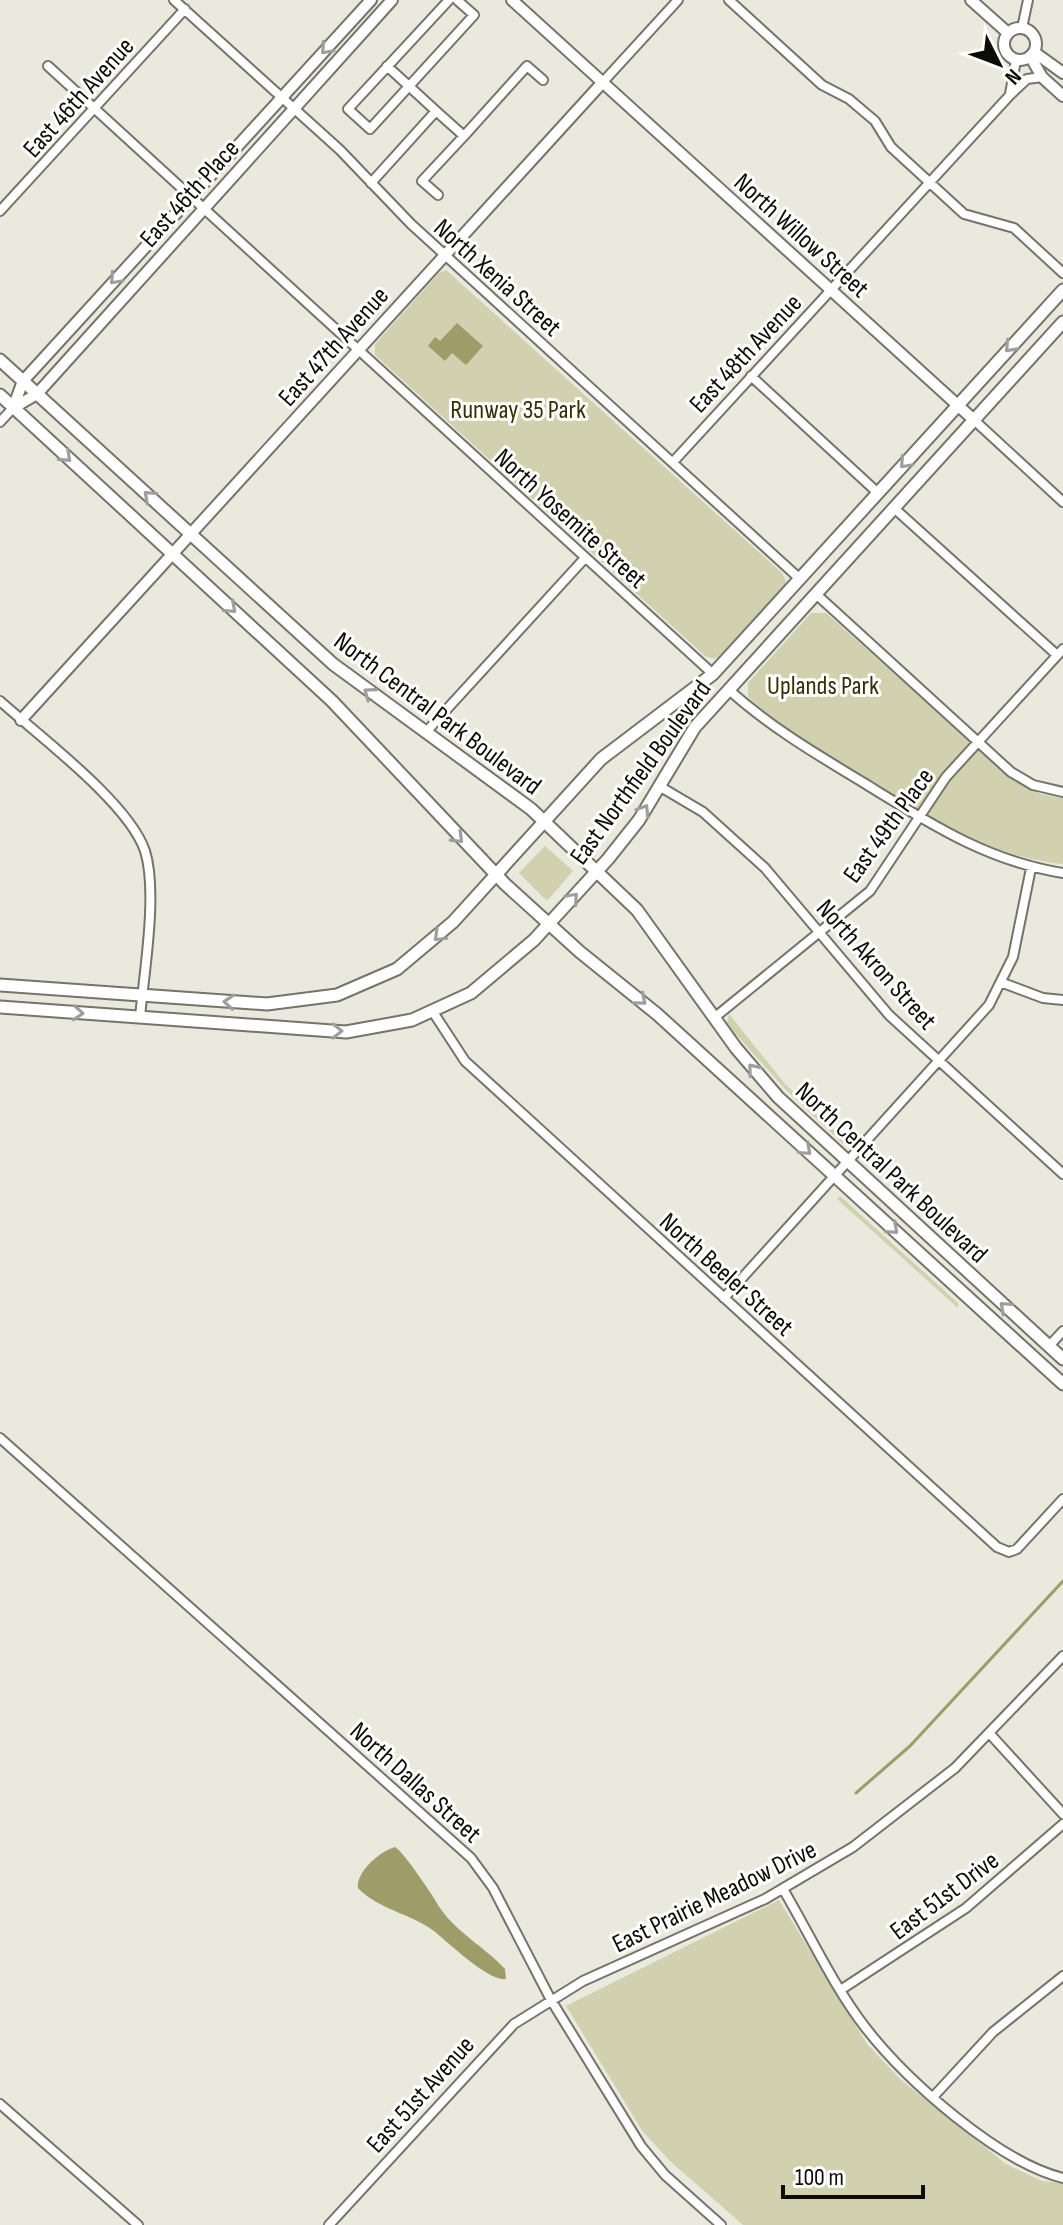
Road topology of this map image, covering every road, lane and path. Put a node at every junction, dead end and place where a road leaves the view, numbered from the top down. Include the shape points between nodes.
1 (174, 0) edge
2 (371, 0) edge
3 (392, 0) edge
4 (449, 0) edge
5 (457, 0) edge
6 (512, 0) edge
7 (678, 0) edge
8 (729, 0) edge
9 (971, 0) edge
10 (1028, 0) edge
11 (185, 9) junction
12 (1022, 28) junction
13 (1008, 33) junction
14 (1032, 54) junction
15 (1016, 60) junction
16 (48, 66) dead end
17 (387, 66) junction
18 (1063, 73) edge
19 (1042, 77) junction
20 (543, 80) dead end
21 (602, 83) junction
22 (409, 86) junction
23 (1010, 95) junction
24 (1063, 96) edge
25 (281, 98) junction
26 (94, 109) junction
27 (295, 110) junction
28 (436, 111) junction
29 (464, 136) junction
30 (929, 182) junction
31 (371, 183) junction
32 (438, 195) dead end
33 (191, 197) junction
34 (204, 209) junction
35 (0, 211) edge
36 (445, 255) junction
37 (1063, 273) edge
38 (830, 290) junction
39 (1063, 290) edge
40 (1063, 322) edge
41 (358, 351) junction
42 (0, 360) edge
43 (751, 376) junction
44 (23, 381) junction
45 (37, 394) junction
46 (0, 395) edge
47 (957, 405) junction
48 (13, 408) junction
49 (974, 420) junction
50 (0, 422) edge
51 (673, 462) junction
52 (878, 493) junction
53 (1063, 502) edge
54 (894, 508) junction
55 (192, 535) junction
56 (174, 556) junction
57 (585, 558) junction
58 (800, 579) junction
59 (816, 594) junction
60 (1060, 652) edge
61 (713, 674) junction
62 (728, 689) junction
63 (0, 701) edge
64 (21, 720) junction
65 (426, 732) junction
66 (978, 742) junction
67 (659, 786) junction
68 (1063, 792) edge
69 (920, 818) junction
70 (544, 822) junction
71 (1031, 868) junction
72 (596, 872) junction
73 (1063, 873) edge
74 (496, 875) junction
75 (549, 924) junction
76 (819, 933) junction
77 (1003, 983) junction
78 (0, 985) edge
79 (142, 995) junction
80 (1063, 1000) edge
81 (0, 1007) edge
82 (433, 1012) junction
83 (140, 1017) junction
84 (714, 1018) junction
85 (940, 1061) junction
86 (848, 1163) junction
87 (1063, 1174) edge
88 (835, 1176) junction
89 (724, 1298) junction
90 (1063, 1331) edge
91 (1049, 1346) junction
92 (1063, 1359) edge
93 (1063, 1384) edge
94 (0, 1438) edge
95 (1063, 1499) edge
96 (1063, 1656) edge
97 (990, 1734) junction
98 (1063, 1814) edge
99 (1063, 1824) edge
100 (783, 1889) junction
101 (1063, 1976) edge
102 (842, 1989) junction
103 (551, 2000) junction
104 (934, 2096) junction
105 (0, 2104) edge
106 (1063, 2178) edge
107 (138, 2225) edge
108 (329, 2225) edge
109 (721, 2225) edge

1 - 11 street, North Xenia Street
2 -> 25 street, East 46th Place
3 - 27 street, East 46th Place
4 - 17 street
5 - 22 street via 474,15
6 - 21 street, North Willow Street
7 - 21 street, East 47th Avenue
8 - 30 street via 822,85 875,121 891,147
9 - 13 street
10 - 12 street
11 - 25 street, North Xenia Street
11 - 26 street, East 46th Avenue
12 - 13 street
12 - 14 street via 1034,37
13 - 15 street via 1004,49
14 - 15 street
14 - 18 street
14 - 19 street
15 - 23 street
16 - 26 street, North Yosemite Street
17 - 22 street
17 - 22 street via 348,109 370,129
19 - 23 street, East 48th Avenue via 1027,79
19 - 24 street
20 - 29 street via 527,66
21 - 36 street, East 47th Avenue
21 - 38 street, North Willow Street
22 - 28 street
23 - 30 street, East 48th Avenue
25 - 27 street, North Xenia Street
25 - 33 street, East 46th Place
26 - 33 street, North Yosemite Street
26 - 35 street, East 46th Avenue
27 - 31 street, North Xenia Street
27 - 34 street, East 46th Place
28 - 29 street
28 - 31 street
29 - 32 street via 422,181
30 - 37 street via 964,214 1014,228
30 - 38 street, East 48th Avenue
31 - 36 street, North Xenia Street
33 - 34 street, North Yosemite Street
33 -> 44 street, East 46th Place
34 - 41 street, North Yosemite Street
34 - 45 street, East 46th Place
36 - 41 street, East 47th Avenue
36 - 51 street, North Xenia Street
38 - 43 street, East 48th Avenue
38 - 47 street, North Willow Street
39 -> 47 main road, East Northfield Boulevard
40 - 49 main road, East Northfield Boulevard
41 - 55 street, East 47th Avenue
41 - 57 street, North Yosemite Street
42 - 44 main road, North Central Park Boulevard
43 - 51 street, East 48th Avenue
43 - 52 street
44 - 45 main road, North Central Park Boulevard
44 - 48 street, East 46th Place
45 - 48 street, East 46th Place
55 -> 45 main road, North Central Park Boulevard
46 - 48 main road, North Central Park Boulevard
47 - 49 street, North Willow Street
47 -> 52 main road, East Northfield Boulevard
48 - 50 street, East 46th Place
48 -> 56 main road, North Central Park Boulevard
49 - 53 street, North Willow Street
49 - 54 main road, East Northfield Boulevard
51 - 58 street, North Xenia Street
52 - 58 main road, East Northfield Boulevard
54 - 59 main road, East Northfield Boulevard
54 - 60 street
55 - 56 street, East 47th Avenue
65 -> 55 main road, North Central Park Boulevard via 343,673
56 - 64 street, East 47th Avenue
56 -> 74 main road, North Central Park Boulevard via 332,701
57 - 61 street, North Yosemite Street
57 - 65 street
58 - 61 main road, East Northfield Boulevard
59 - 62 main road, East Northfield Boulevard
59 - 66 street
60 - 66 street, East 49th Place
61 - 70 main road, East Northfield Boulevard via 611,751
62 - 67 main road, East Northfield Boulevard via 695,727
62 - 69 street via 775,728
63 - 64 street
64 - 79 street via 114,806 139,838 150,879
65 - 70 main road, North Central Park Boulevard
66 - 68 street via 1026,782
66 - 69 street, East 49th Place via 946,777
72 -> 67 main road, East Northfield Boulevard
67 - 76 street, North Akron Street via 703,812 765,868
69 - 71 street via 980,851
69 - 76 street, East 49th Place via 870,891
70 - 72 main road, North Central Park Boulevard
70 - 74 main road, East Northfield Boulevard
71 - 73 street
71 - 77 street
75 -> 72 main road, East Northfield Boulevard
72 - 84 main road, North Central Park Boulevard via 650,926
74 - 75 main road, North Central Park Boulevard
74 -> 79 main road, East Northfield Boulevard via 418,954 351,990 267,1004
75 - 82 main road, East Northfield Boulevard via 486,982
75 -> 88 main road, North Central Park Boulevard
76 - 84 street, East 49th Place
76 - 85 street, North Akron Street via 889,1015
77 - 80 street
77 - 85 street
78 - 79 main road, East Northfield Boulevard
79 - 83 street
81 -> 83 main road, East Northfield Boulevard
83 -> 82 main road, East Northfield Boulevard via 346,1032
82 - 89 street, North Beeler Street via 465,1061
86 -> 84 main road, North Central Park Boulevard via 778,1097
85 - 86 street
85 - 87 street, North Akron Street
86 - 88 street
91 -> 86 main road, North Central Park Boulevard
88 - 89 street
88 -> 93 main road, North Central Park Boulevard
89 - 95 street, North Beeler Street via 997,1547 1009,1552 1020,1546
90 - 91 street
91 - 92 main road, North Central Park Boulevard
94 - 103 street, North Dallas Street via 471,1858 493,1888
96 - 97 street, East Prairie Meadow Drive
97 - 98 street
97 - 100 street, East Prairie Meadow Drive via 895,1818
99 - 102 street, East 51st Drive via 966,1908
100 - 102 street
100 - 103 street, East Prairie Meadow Drive
101 - 104 street via 993,2032
102 - 104 street via 897,2066
103 - 108 street, East 51st Avenue via 503,2033
103 - 109 street, North Dallas Street via 646,2153
104 - 106 street via 1002,2151
105 - 107 street

